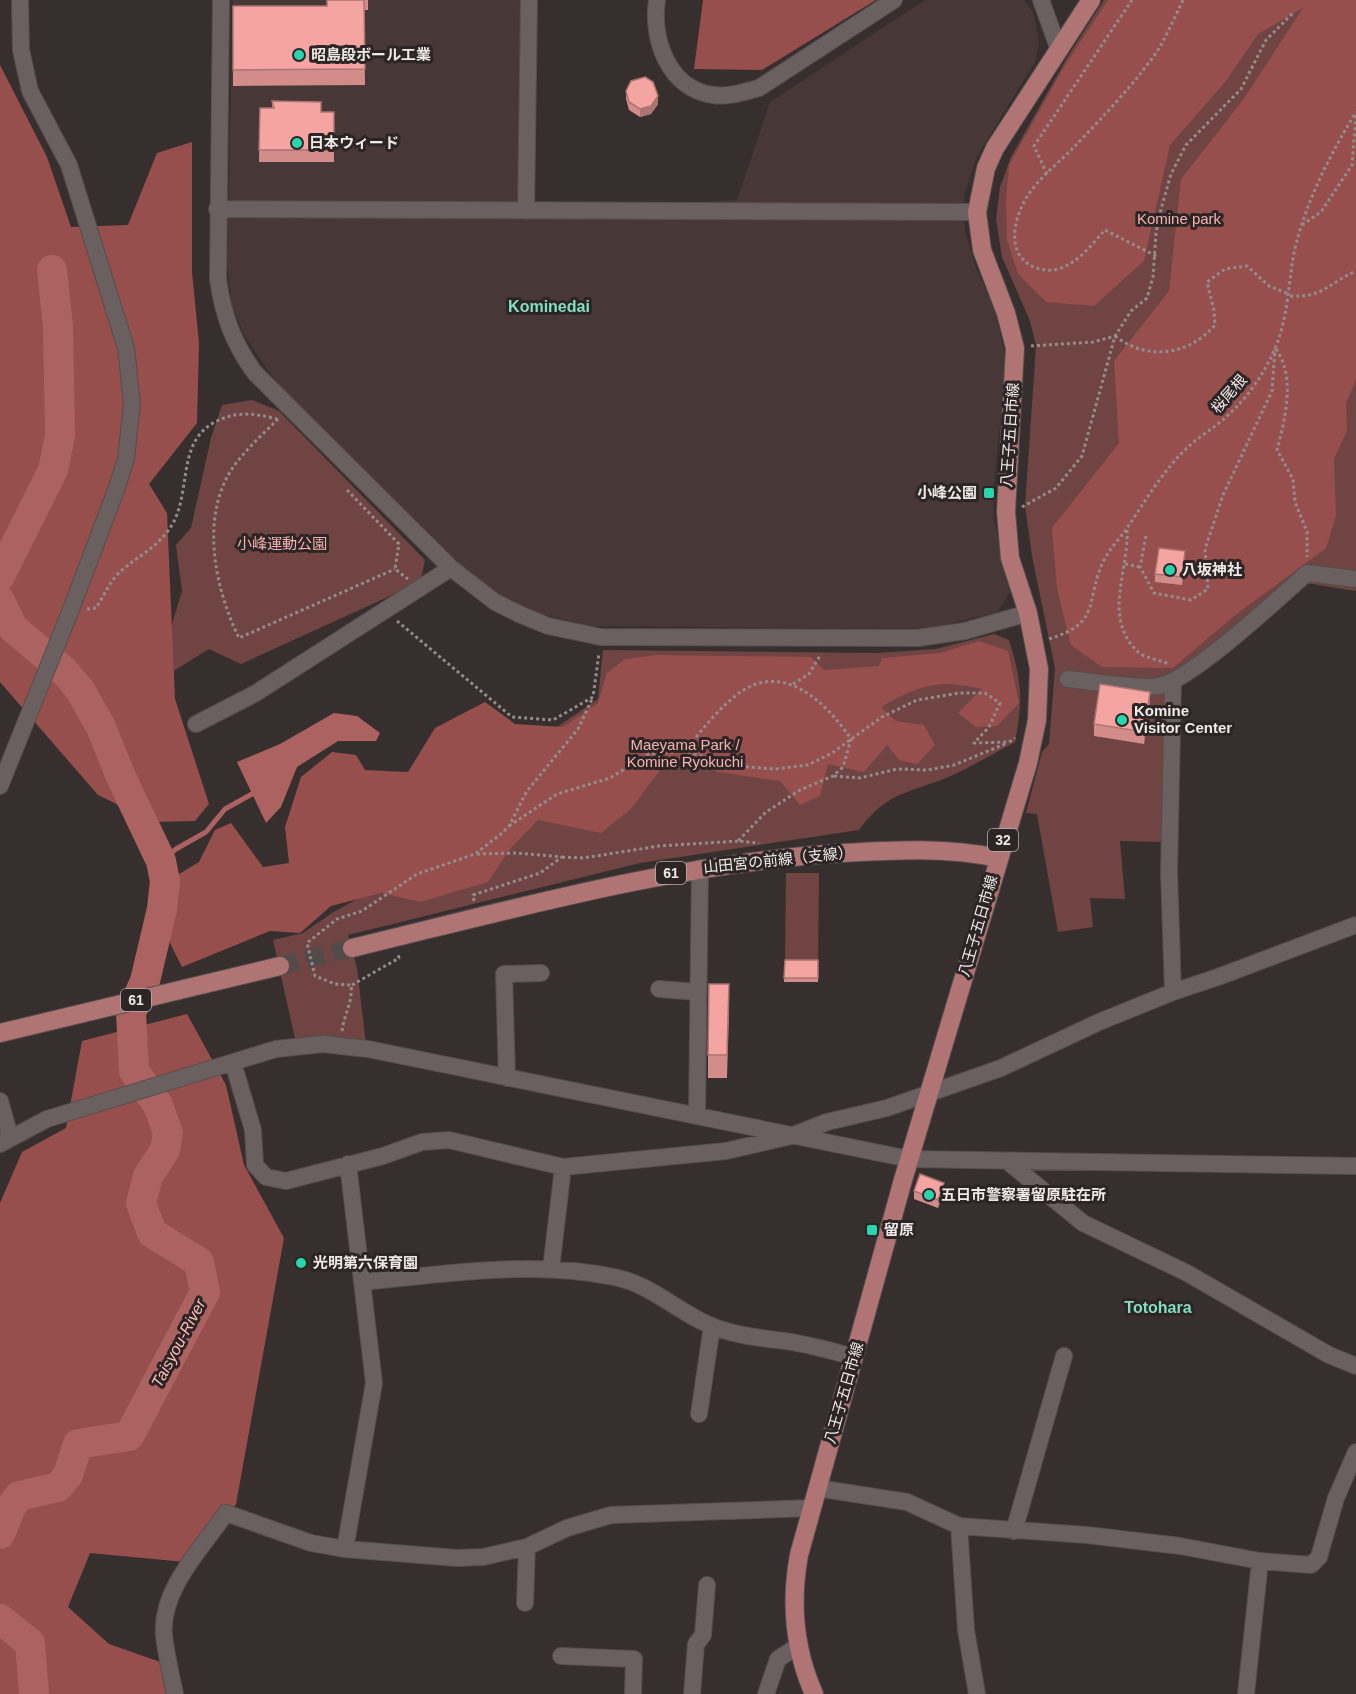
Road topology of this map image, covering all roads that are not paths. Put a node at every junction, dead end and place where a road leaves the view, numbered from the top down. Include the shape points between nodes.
1 (20, 0) edge
2 (221, 0) edge
3 (529, 0) edge
4 (657, 0) edge
5 (894, 0) edge
6 (1041, 0) edge
7 (1090, 0) edge
8 (1059, 50) junction
9 (217, 209) junction
10 (526, 212) junction
11 (977, 212) junction
12 (451, 568) junction
13 (1356, 579) edge
14 (1028, 613) junction
15 (1173, 674) junction
16 (1068, 679) dead end
17 (196, 724) dead end
18 (0, 786) edge
19 (998, 858) junction
20 (700, 868) junction
21 (1356, 925) edge
22 (351, 948) tunnel mouth
23 (280, 966) tunnel mouth
24 (541, 974) dead end
25 (659, 989) dead end
26 (698, 992) junction
27 (1173, 992) junction
28 (0, 1033) edge
29 (233, 1063) junction
30 (507, 1078) junction
31 (928, 1094) junction
32 (0, 1101) edge
33 (697, 1116) junction
34 (718, 1121) junction
35 (791, 1136) junction
36 (5, 1140) edge
37 (717, 1152) junction
38 (909, 1159) junction
39 (1007, 1161) junction
40 (348, 1164) junction
41 (1356, 1166) edge
42 (564, 1167) junction
43 (551, 1269) junction
44 (363, 1282) junction
45 (712, 1326) junction
46 (1064, 1356) dead end
47 (854, 1357) junction
48 (1356, 1366) edge
49 (699, 1414) dead end
50 (1356, 1452) edge
51 (817, 1488) junction
52 (811, 1508) junction
53 (959, 1526) junction
54 (1014, 1531) junction
55 (527, 1547) junction
56 (345, 1549) junction
57 (1260, 1561) junction
58 (707, 1585) dead end
59 (525, 1603) dead end
60 (798, 1646) junction
61 (561, 1656) dead end
62 (765, 1693) edge
63 (175, 1694) edge
64 (633, 1694) edge
65 (692, 1694) edge
66 (814, 1694) edge
67 (977, 1694) edge
68 (1246, 1694) edge

1 - 18 street via 21,50 30,91 69,165 126,348 132,404 126,459
2 - 9 street
3 - 10 street
4 - 5 street via 656,37 662,54 692,88 712,95 759,88
6 - 8 street
7 - 8 main road, 八王子五日市線 / 32
8 - 11 main road, 八王子五日市線 / 32 via 990,158
9 - 10 street
9 - 12 street via 218,279 227,324 238,350 255,373
10 - 11 street
11 - 14 main road, 八王子五日市線 / 32 via 982,250 1015,348 1006,512 1010,558
12 - 14 street via 495,602 519,614 548,626 601,637 918,638 941,636
12 - 17 street via 256,693
13 - 15 street via 1308,573 1226,643
14 - 19 main road, 八王子五日市線 / 32 via 1039,669 1037,720 1028,763
15 - 16 street via 1158,687
15 - 27 street via 1169,872
19 - 20 main road, 山田宮の前線（支線） / 61 via 944,850 865,851
19 - 31 main road, 八王子五日市線 / 32
20 - 22 main road, 山田宮の前線（支線） / 61
20 - 26 street
21 - 27 street
23 - 28 main road, 61
24 - 30 street via 504,974
25 - 26 street
26 - 33 street
27 - 31 street via 1099,1022 1041,1052
29 - 30 street via 276,1049 323,1044 368,1049
29 - 36 street via 40,1121
29 - 40 street via 253,1130 255,1165 266,1177 286,1181
30 - 33 street
31 - 35 street
31 - 38 main road, 八王子五日市線 / 32
32 - 36 street
33 - 34 street
34 - 35 street
34 - 37 street via 722,1140
35 - 37 street
35 - 38 street
37 - 42 street
38 - 39 street
38 - 47 main road, 八王子五日市線 / 32
39 - 41 street
39 - 48 street via 1083,1223 1187,1273 1329,1355
40 - 42 street via 422,1142 449,1140
40 - 44 street
42 - 43 street
43 - 44 street
43 - 45 street via 638,1282
44 - 56 street via 374,1383
45 - 47 street via 734,1334 813,1346
45 - 49 street
46 - 54 street
47 - 51 main road, 八王子五日市線 / 32
50 - 57 street via 1336,1498 1319,1557 1311,1564
51 - 52 main road, 八王子五日市線 / 32
51 - 53 street via 907,1502
52 - 55 street via 611,1515 567,1528
52 - 60 main road, 八王子五日市線 / 32 via 794,1581
53 - 54 street
53 - 67 street via 966,1629
54 - 57 street via 1180,1546
55 - 56 street via 483,1557 457,1558
55 - 59 street
56 - 63 street via 311,1543 226,1514 177,1583 168,1605 164,1634
57 - 68 street
58 - 65 street
60 - 62 street via 778,1659
60 - 66 main road, 八王子五日市線 / 32
61 - 64 street via 634,1659

